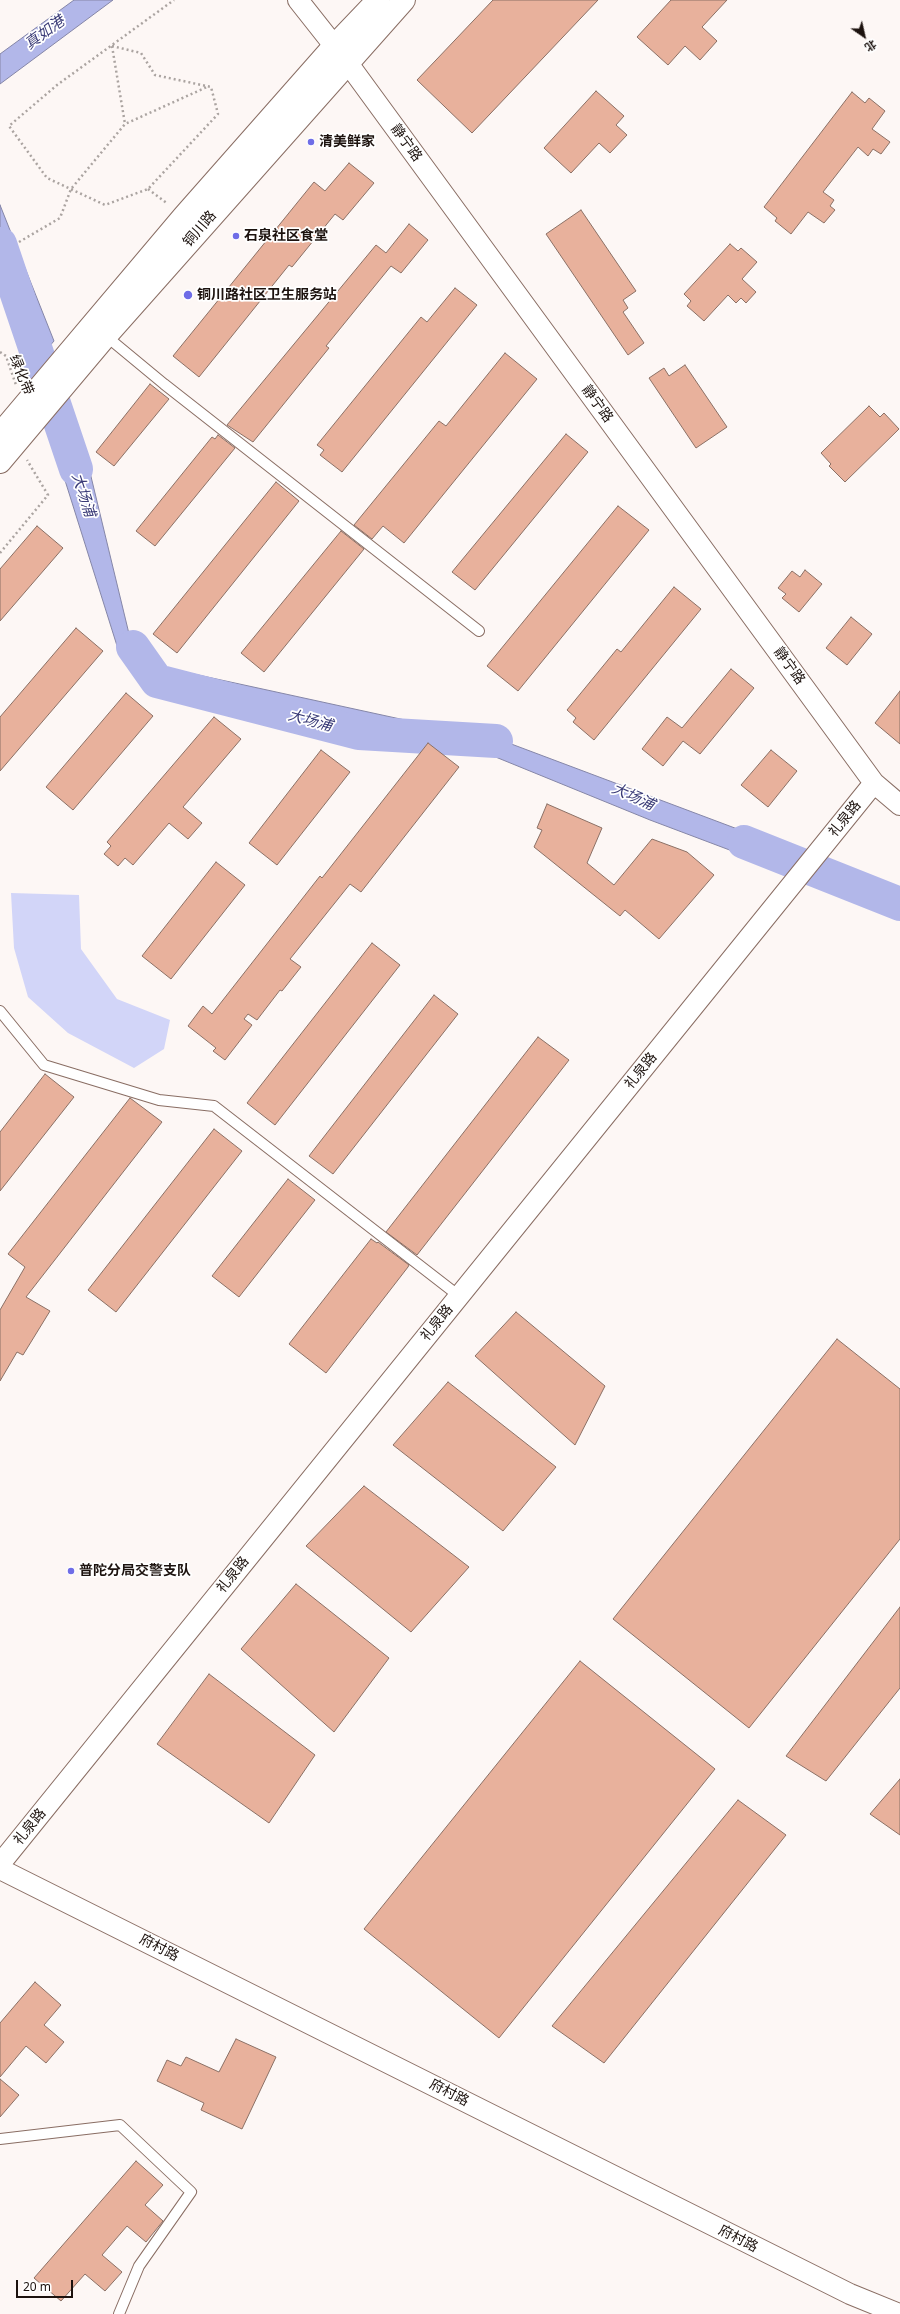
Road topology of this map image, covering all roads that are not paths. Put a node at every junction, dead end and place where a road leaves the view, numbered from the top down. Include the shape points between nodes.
1 (298, 0) edge
2 (378, 0) edge
3 (404, 0) edge
4 (340, 54) junction
5 (106, 336) junction
6 (62, 374) junction
7 (5, 433) edge
8 (0, 462) edge
9 (479, 631) dead end
10 (874, 783) junction
11 (900, 805) edge
12 (0, 1011) edge
13 (459, 1296) junction
14 (0, 1864) edge
15 (0, 1869) edge
16 (0, 2139) edge
17 (119, 2314) edge
18 (899, 2314) edge

1 - 4 street, 静宁路
2 - 4 main road, 铜川路
3 - 4 main road, 铜川路
4 - 5 main road, 铜川路
4 - 6 main road, 铜川路 via 184,216
4 - 10 street, 静宁路
5 - 6 main road, 铜川路
5 - 9 lane
6 - 7 main road, 铜川路
7 - 8 main road, 铜川路
10 - 11 street, 静宁路
10 - 13 street, 礼泉路
12 - 13 lane via 44,1065 159,1100 214,1106
13 - 14 street, 礼泉路
15 - 18 street, 府村路 via 850,2294
16 - 17 lane via 120,2125 191,2192 139,2266

